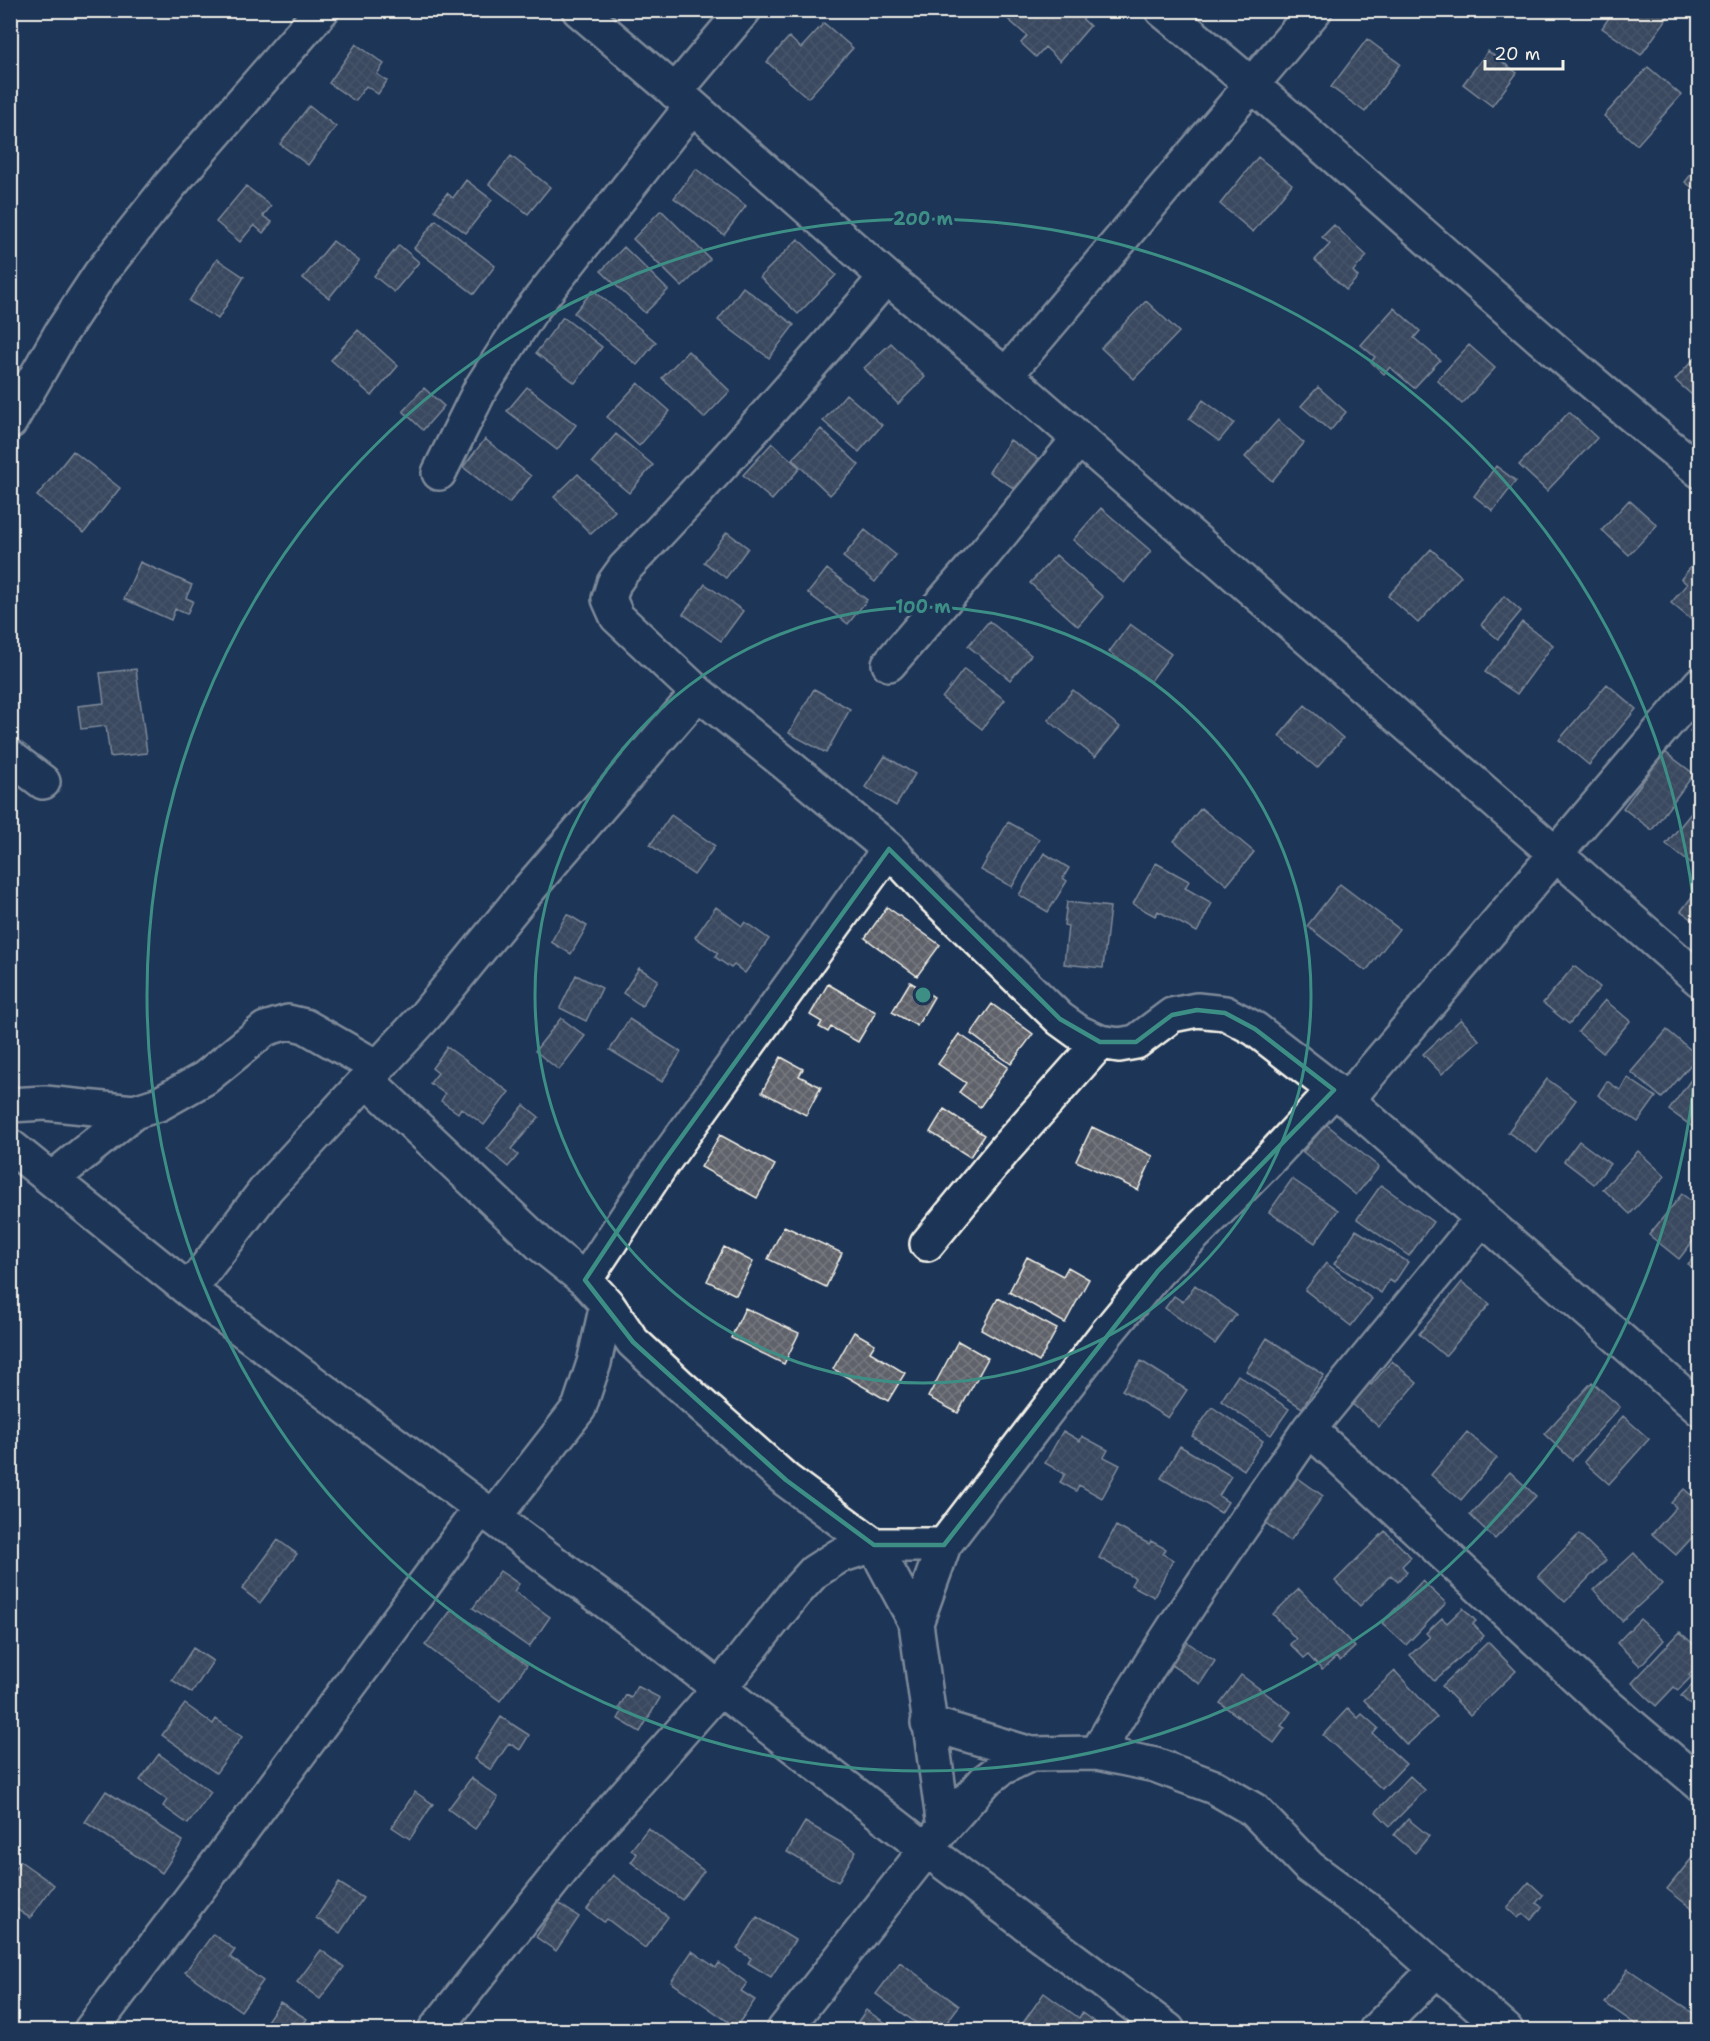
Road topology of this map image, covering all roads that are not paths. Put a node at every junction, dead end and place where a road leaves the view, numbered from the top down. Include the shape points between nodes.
1 (322, 10) edge
2 (579, 10) edge
3 (744, 10) edge
4 (1162, 10) edge
5 (1314, 10) edge
6 (1253, 85) junction
7 (683, 99) junction
8 (886, 277) junction
9 (1006, 375) junction
10 (10, 422) edge
11 (1079, 439) junction
12 (1700, 471) edge
13 (439, 473) dead end
14 (889, 664) dead end
15 (1700, 684) edge
16 (698, 693) junction
17 (10, 757) edge
18 (43, 782) dead end
19 (889, 849) junction
20 (1555, 853) junction
21 (1700, 980) edge
22 (1100, 1042) junction
23 (371, 1073) junction
24 (1340, 1095) junction
25 (10, 1105) edge
26 (134, 1112) junction
27 (10, 1146) edge
28 (52, 1179) junction
29 (1482, 1218) junction
30 (927, 1244) dead end
31 (585, 1280) junction
32 (189, 1290) junction
33 (607, 1304) junction
34 (1700, 1408) edge
35 (1309, 1429) junction
36 (487, 1513) junction
37 (874, 1545) junction
38 (944, 1545) junction
39 (916, 1623) junction
40 (719, 1689) junction
41 (928, 1723) junction
42 (1097, 1753) junction
43 (1031, 1754) junction
44 (1700, 1784) edge
45 (935, 1838) junction
46 (1437, 1969) junction
47 (1158, 2027) edge
48 (91, 2031) edge
49 (435, 2031) edge
50 (784, 2031) edge
51 (1376, 2031) edge
52 (1506, 2031) edge

1 - 10 street via 171,184 100,274
2 - 7 street
3 - 7 street
4 - 6 street
5 - 6 street
6 - 9 street
6 - 12 street via 1625,412
7 - 8 street
7 - 13 street via 530,312 481,388
8 - 9 street
8 - 16 street via 821,355 614,583 609,599 617,617
9 - 11 street
11 - 14 street
11 - 20 street
15 - 20 street
16 - 19 street
16 - 23 street via 426,1015
17 - 18 street
19 - 22 street via 1060,1019
19 - 31 street via 662,1164
20 - 21 street
20 - 24 street
22 - 24 street via 1136,1042 1172,1015 1197,1010 1225,1012 1255,1029
22 - 30 street
23 - 26 street via 305,1026 288,1022 265,1029 205,1078 159,1104
23 - 31 street via 540,1244
23 - 32 street via 267,1188
24 - 29 street
24 - 38 street via 1158,1271
25 - 26 street via 45,1103
26 - 28 street
27 - 28 street
28 - 32 street
29 - 34 street
29 - 35 street
31 - 33 street
32 - 36 street
33 - 36 street via 588,1387 579,1408
33 - 37 street via 633,1342 678,1384 786,1480
35 - 42 street via 1198,1593
35 - 44 street via 1608,1706
36 - 40 street
36 - 48 street
37 - 38 street
37 - 39 street
37 - 40 street via 838,1556 814,1572
38 - 39 street
39 - 41 street
40 - 45 street
40 - 49 street via 584,1842
41 - 43 street
41 - 45 street
42 - 43 street
42 - 46 street via 1155,1765 1214,1787 1254,1810 1309,1867 1376,1916
43 - 45 street via 985,1781
45 - 47 street
45 - 50 street
46 - 51 street
46 - 52 street

